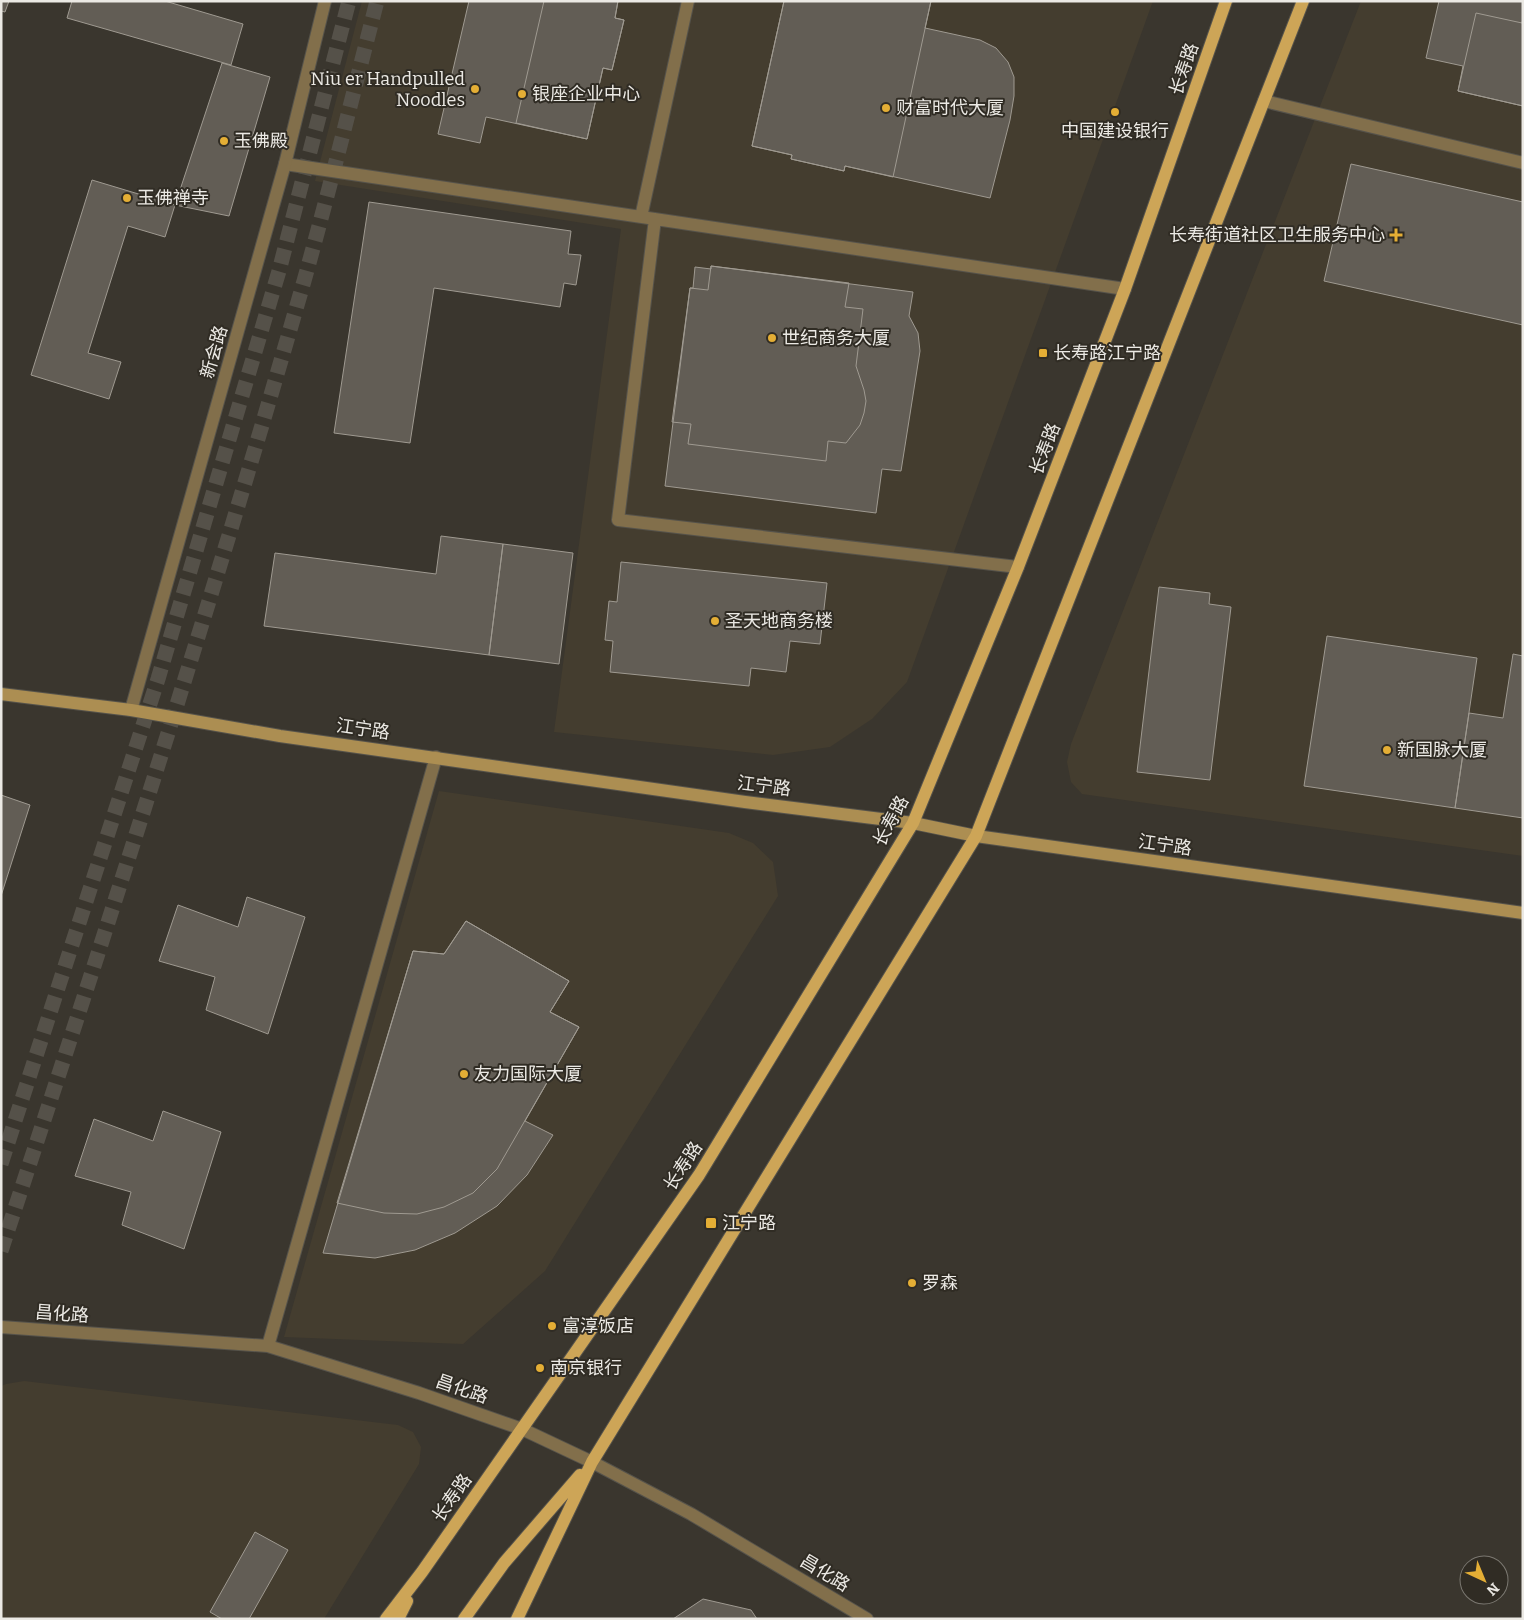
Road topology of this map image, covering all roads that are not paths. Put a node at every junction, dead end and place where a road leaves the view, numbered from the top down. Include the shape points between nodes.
1 (325, 1) edge
2 (688, 1) edge
3 (1226, 1) edge
4 (1304, 1) edge
5 (1264, 101) junction
6 (1523, 163) edge
7 (285, 164) junction
8 (641, 217) junction
9 (655, 219) junction
10 (1125, 289) junction
11 (1018, 567) junction
12 (1, 694) edge
13 (132, 710) junction
14 (436, 757) junction
15 (913, 823) junction
16 (976, 836) junction
17 (1523, 913) edge
18 (1, 1327) edge
19 (268, 1346) junction
20 (522, 1429) junction
21 (592, 1462) junction
22 (422, 1572) junction
23 (386, 1619) edge
24 (398, 1619) edge
25 (464, 1619) edge
26 (517, 1619) edge
27 (867, 1619) edge

1 - 7 street, 新会路
2 - 8 street
3 - 10 main road, 长寿路
4 - 5 main road
5 - 6 street
5 - 16 main road
7 - 8 street
7 - 13 street, 新会路
8 - 9 street
9 - 10 street
9 - 11 street via 618,520
10 - 11 main road, 长寿路
11 - 15 main road, 长寿路
12 - 13 main road, 江宁路
13 - 14 main road, 江宁路 via 280,736
14 - 15 main road, 江宁路
14 - 19 street
15 - 16 main road, 江宁路
15 - 20 main road, 长寿路 via 699,1175
16 - 17 main road, 江宁路
16 - 21 main road
18 - 19 street, 昌化路
19 - 20 street, 昌化路
20 - 21 street, 昌化路
20 - 22 main road, 长寿路
21 - 25 main road via 504,1563
21 - 26 main road
21 - 27 street, 昌化路 via 692,1514
22 - 23 main road, 长寿路
22 - 24 main road, 长寿路

